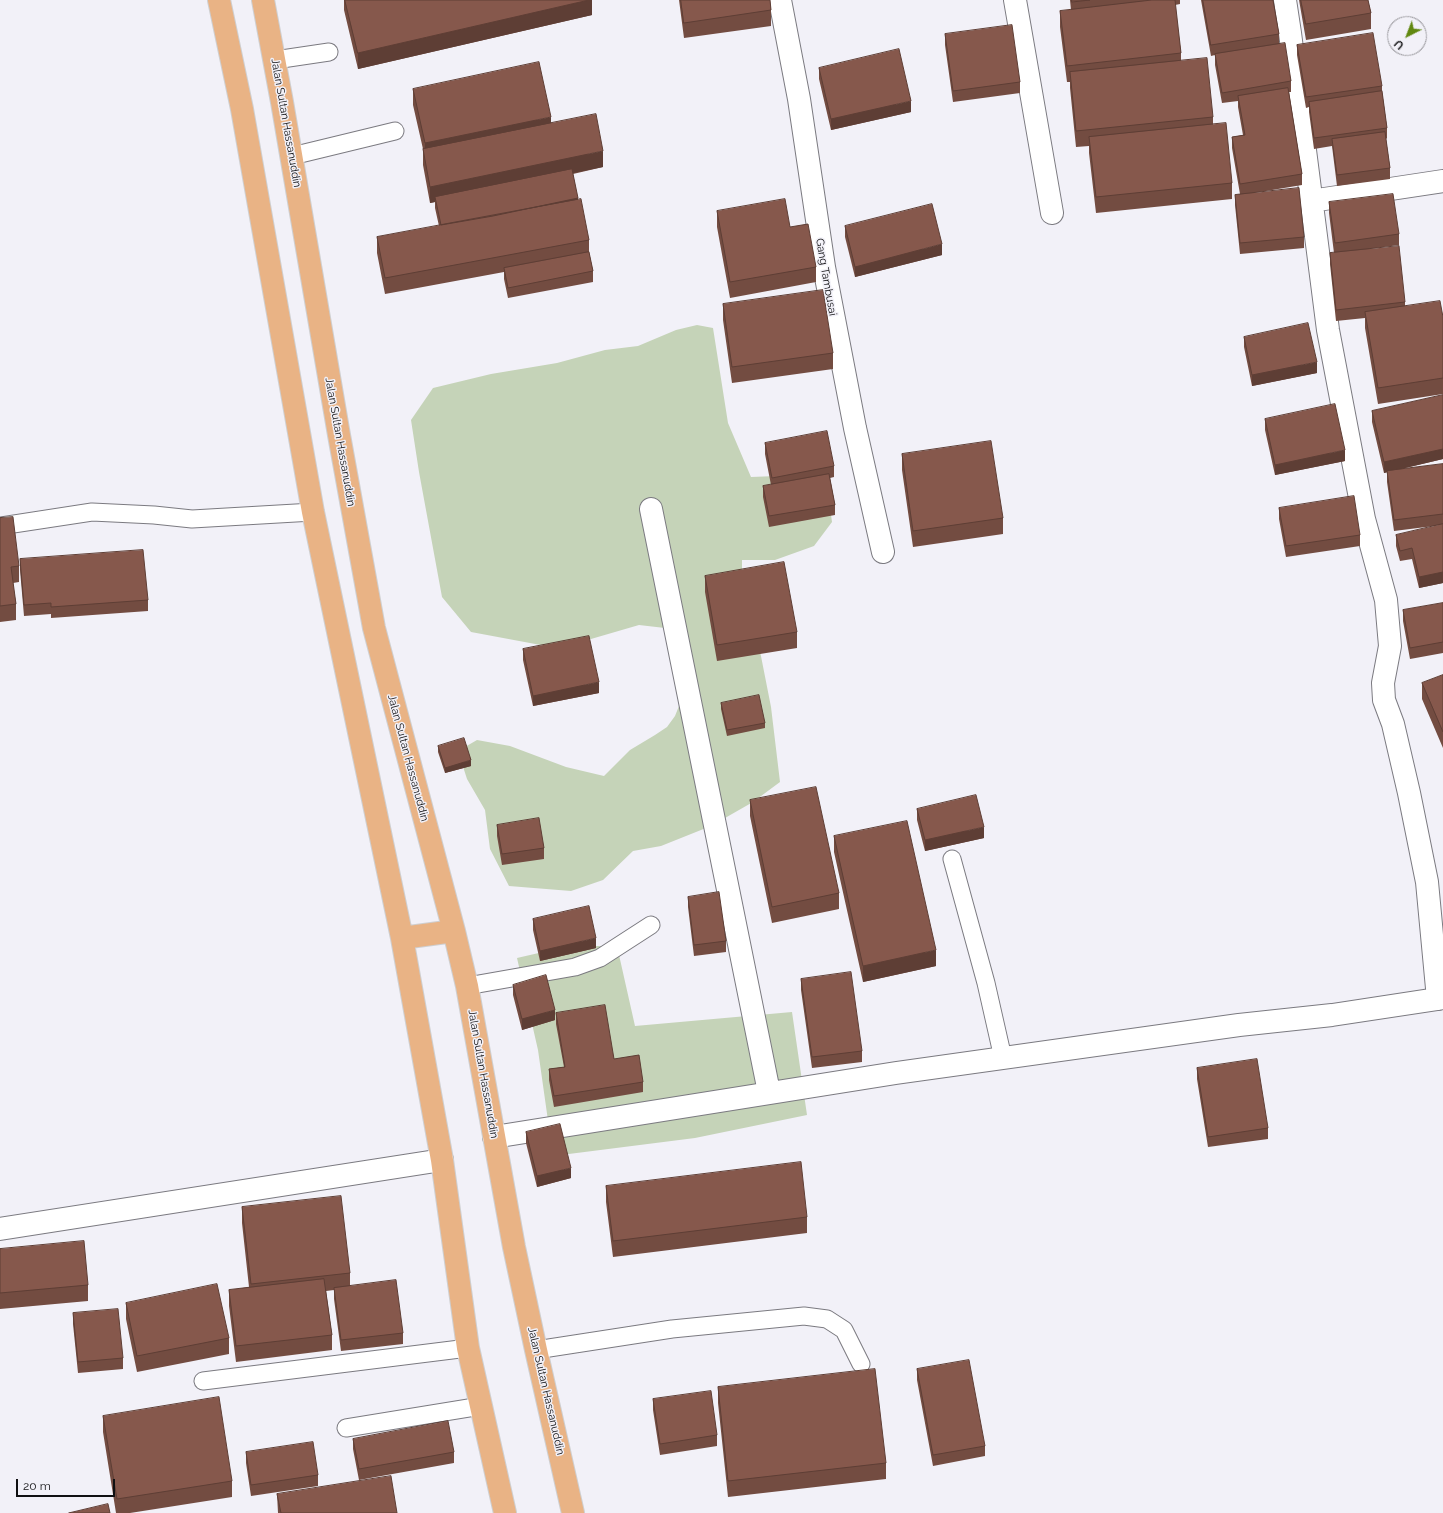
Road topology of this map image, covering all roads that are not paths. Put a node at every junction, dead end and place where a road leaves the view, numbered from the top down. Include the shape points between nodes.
1 (218, 0) edge
2 (263, 0) edge
3 (780, 0) edge
4 (1014, 0) edge
5 (1285, 0) edge
6 (329, 52) dead end
7 (275, 60) junction
8 (395, 131) dead end
9 (292, 156) junction
10 (1443, 181) edge
11 (1311, 201) junction
12 (1052, 213) dead end
13 (651, 508) dead end
14 (313, 512) junction
15 (0, 526) edge
16 (883, 552) dead end
17 (952, 859) dead end
18 (651, 925) dead end
19 (454, 931) junction
20 (402, 938) junction
21 (467, 986) junction
22 (1441, 998) edge
23 (1003, 1058) junction
24 (769, 1092) junction
25 (494, 1137) junction
26 (442, 1160) junction
27 (0, 1229) edge
28 (468, 1348) junction
29 (536, 1350) junction
30 (861, 1364) dead end
31 (203, 1381) dead end
32 (481, 1406) junction
33 (346, 1428) dead end
34 (505, 1513) edge
35 (573, 1513) edge

1 - 14 main road via 242,109
2 - 7 main road, Jalan Sultan Hassanuddin
3 - 16 street, Gang Tambusai via 799,99 824,267
4 - 12 street
5 - 11 street
6 - 7 lane
7 - 9 main road, Jalan Sultan Hassanuddin
8 - 9 lane
9 - 19 main road, Jalan Sultan Hassanuddin via 374,628
10 - 11 street
11 - 22 street via 1328,330 1359,496 1386,600 1390,646 1382,682 1384,700 1393,724 1428,882
13 - 24 street
14 - 15 lane via 192,519 92,512
14 - 20 main road
17 - 23 lane via 986,983
18 - 21 lane via 600,958 575,967
19 - 20 main road
19 - 21 main road, Jalan Sultan Hassanuddin
20 - 26 main road
21 - 25 main road, Jalan Sultan Hassanuddin
22 - 23 street via 1332,1015 1239,1025
23 - 24 street
24 - 25 street
25 - 29 main road, Jalan Sultan Hassanuddin
26 - 27 street
26 - 28 main road
28 - 31 lane
28 - 32 main road
29 - 30 lane via 672,1329 804,1316 827,1319 844,1330
29 - 35 main road, Jalan Sultan Hassanuddin
32 - 33 lane
32 - 34 main road

